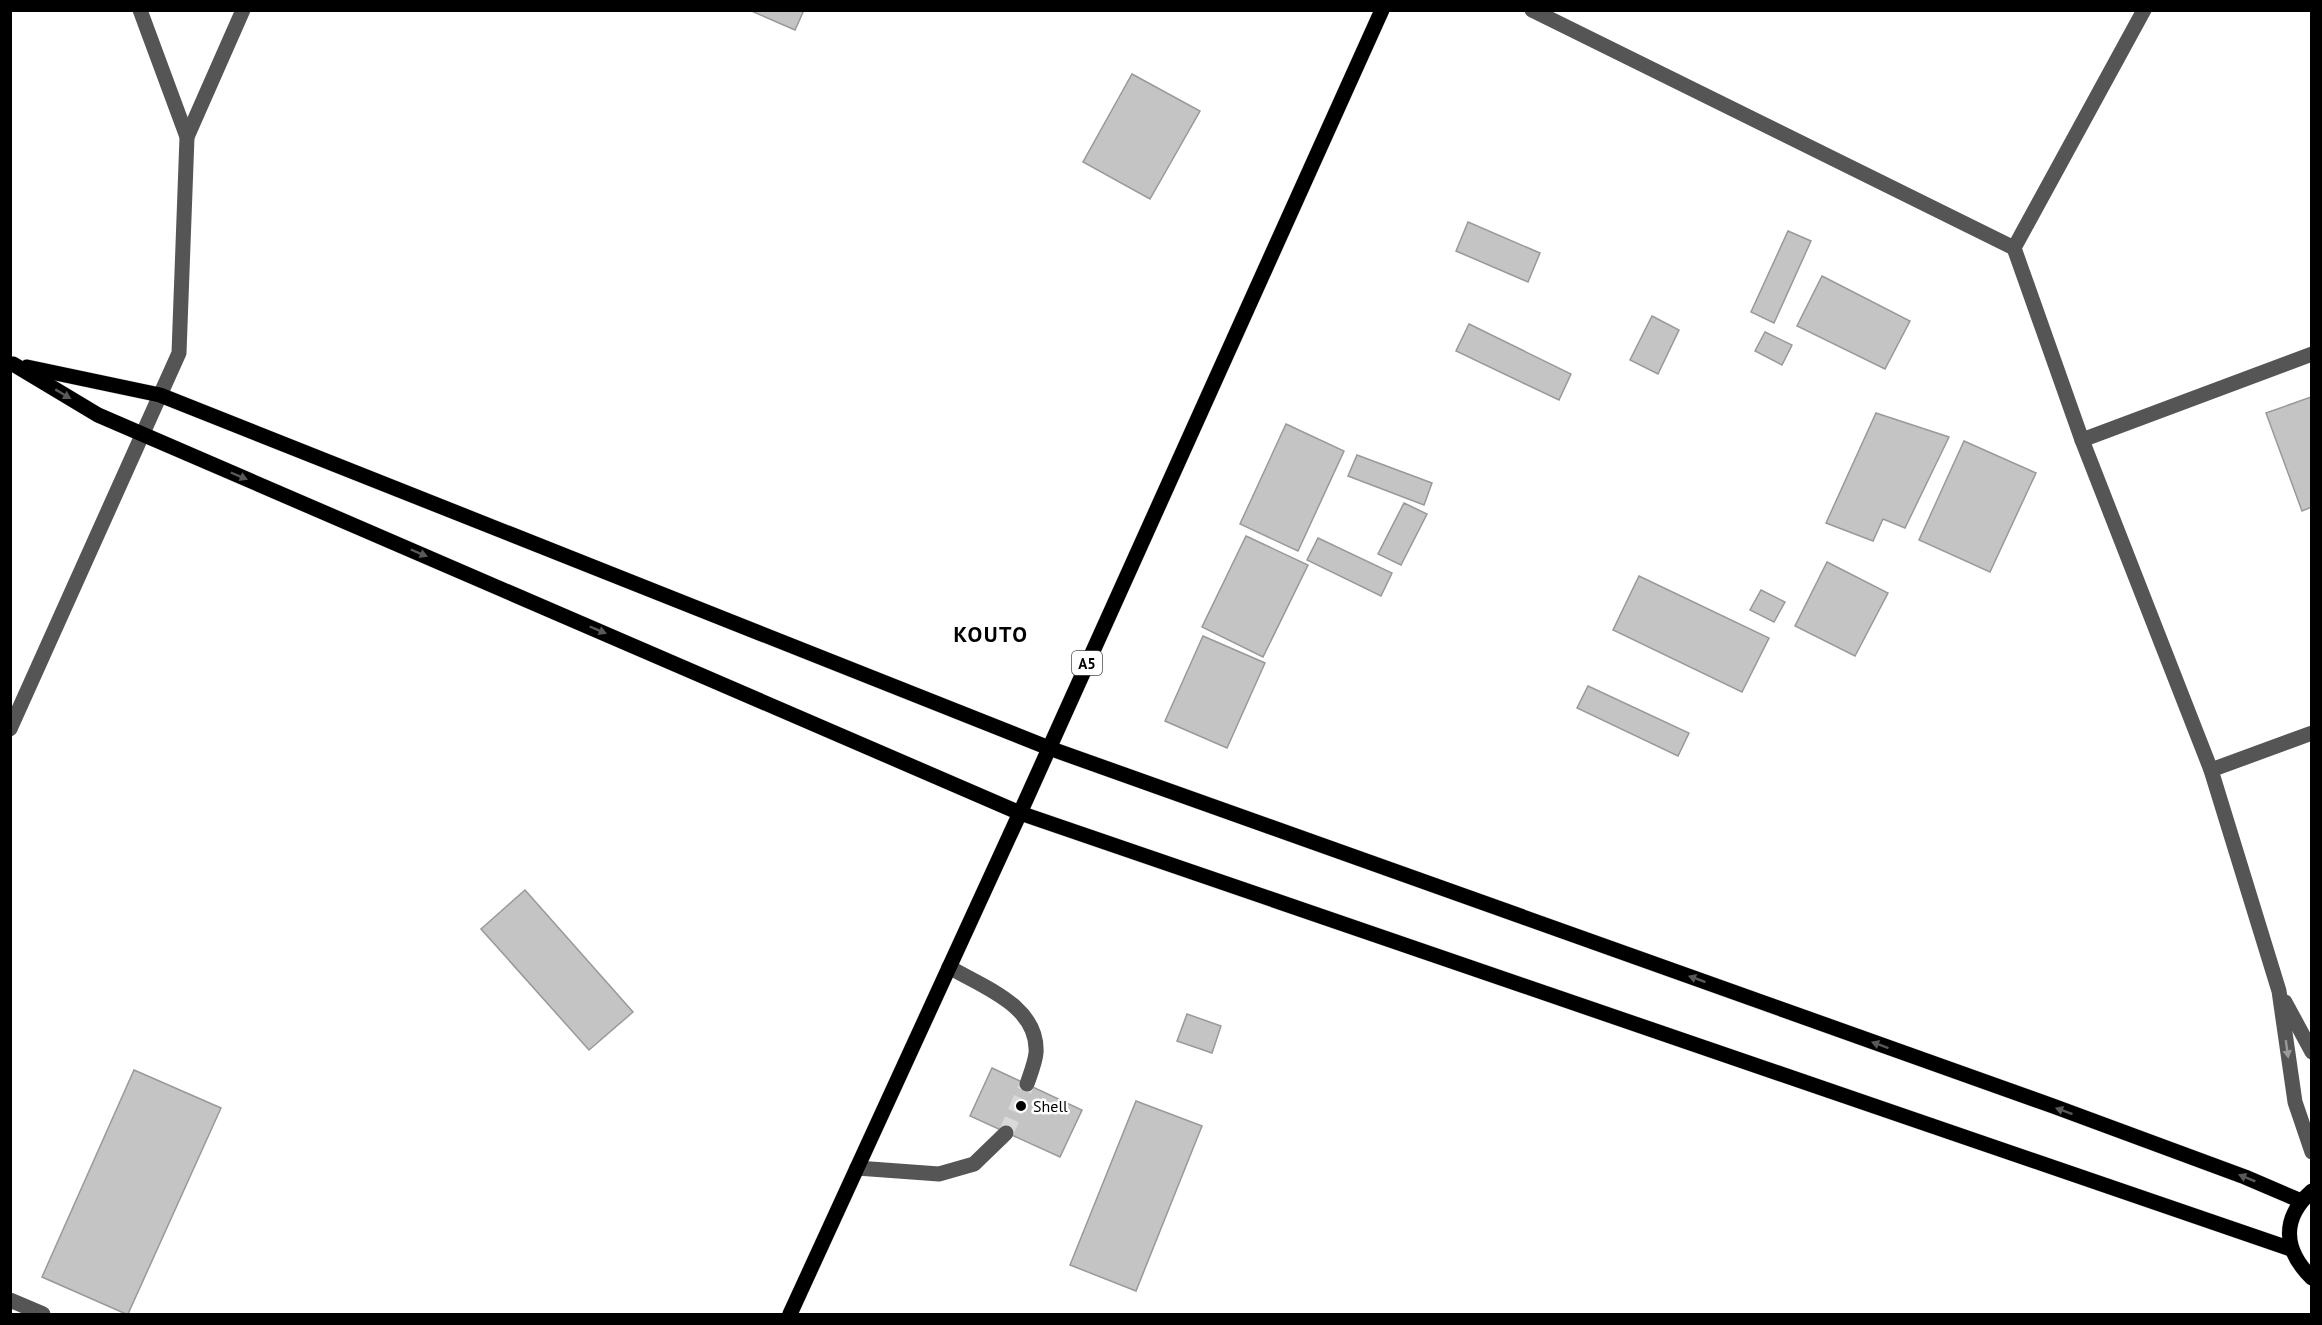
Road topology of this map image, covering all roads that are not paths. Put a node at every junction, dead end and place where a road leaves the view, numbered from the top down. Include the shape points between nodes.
1 (140, 10) edge
2 (243, 10) edge
3 (1382, 10) edge
4 (1532, 10) edge
5 (2144, 10) edge
6 (188, 138) junction
7 (2014, 248) junction
8 (2312, 354) edge
9 (11, 364) edge
10 (160, 395) junction
11 (143, 434) junction
12 (2082, 440) junction
13 (10, 729) edge
14 (2312, 733) edge
15 (1049, 748) junction
16 (2211, 770) junction
17 (1020, 813) junction
18 (949, 967) junction
19 (2279, 992) junction
20 (2312, 1052) edge
21 (1027, 1084) tunnel mouth
22 (1006, 1133) tunnel mouth
23 (2312, 1152) edge
24 (857, 1168) junction
25 (2306, 1196) edge
26 (2291, 1249) junction
27 (2312, 1278) edge
28 (10, 1300) edge
29 (43, 1314) edge
30 (790, 1314) edge

1 - 6 street
2 - 6 street
3 - 15 main road, A5
4 - 7 street
5 - 7 street
6 - 10 street via 178,353
7 - 12 street
8 - 12 street
9 - 10 main road
9 -> 11 main road via 98,415
10 - 11 street
10 - 15 main road
11 - 13 street
11 -> 17 main road
12 - 16 street
14 - 16 street
15 - 17 main road, A5
25 -> 15 main road
16 - 19 street
17 - 18 main road, A5
17 - 26 main road
18 - 21 street via 1012,1003 1033,1028 1036,1054
18 - 24 main road, A5
19 - 20 street
19 -> 23 street via 2295,1102
22 - 24 street via 974,1164 939,1174
24 - 30 main road, A5
25 - 26 main road via 2292,1216
26 - 27 main road
28 - 29 street

